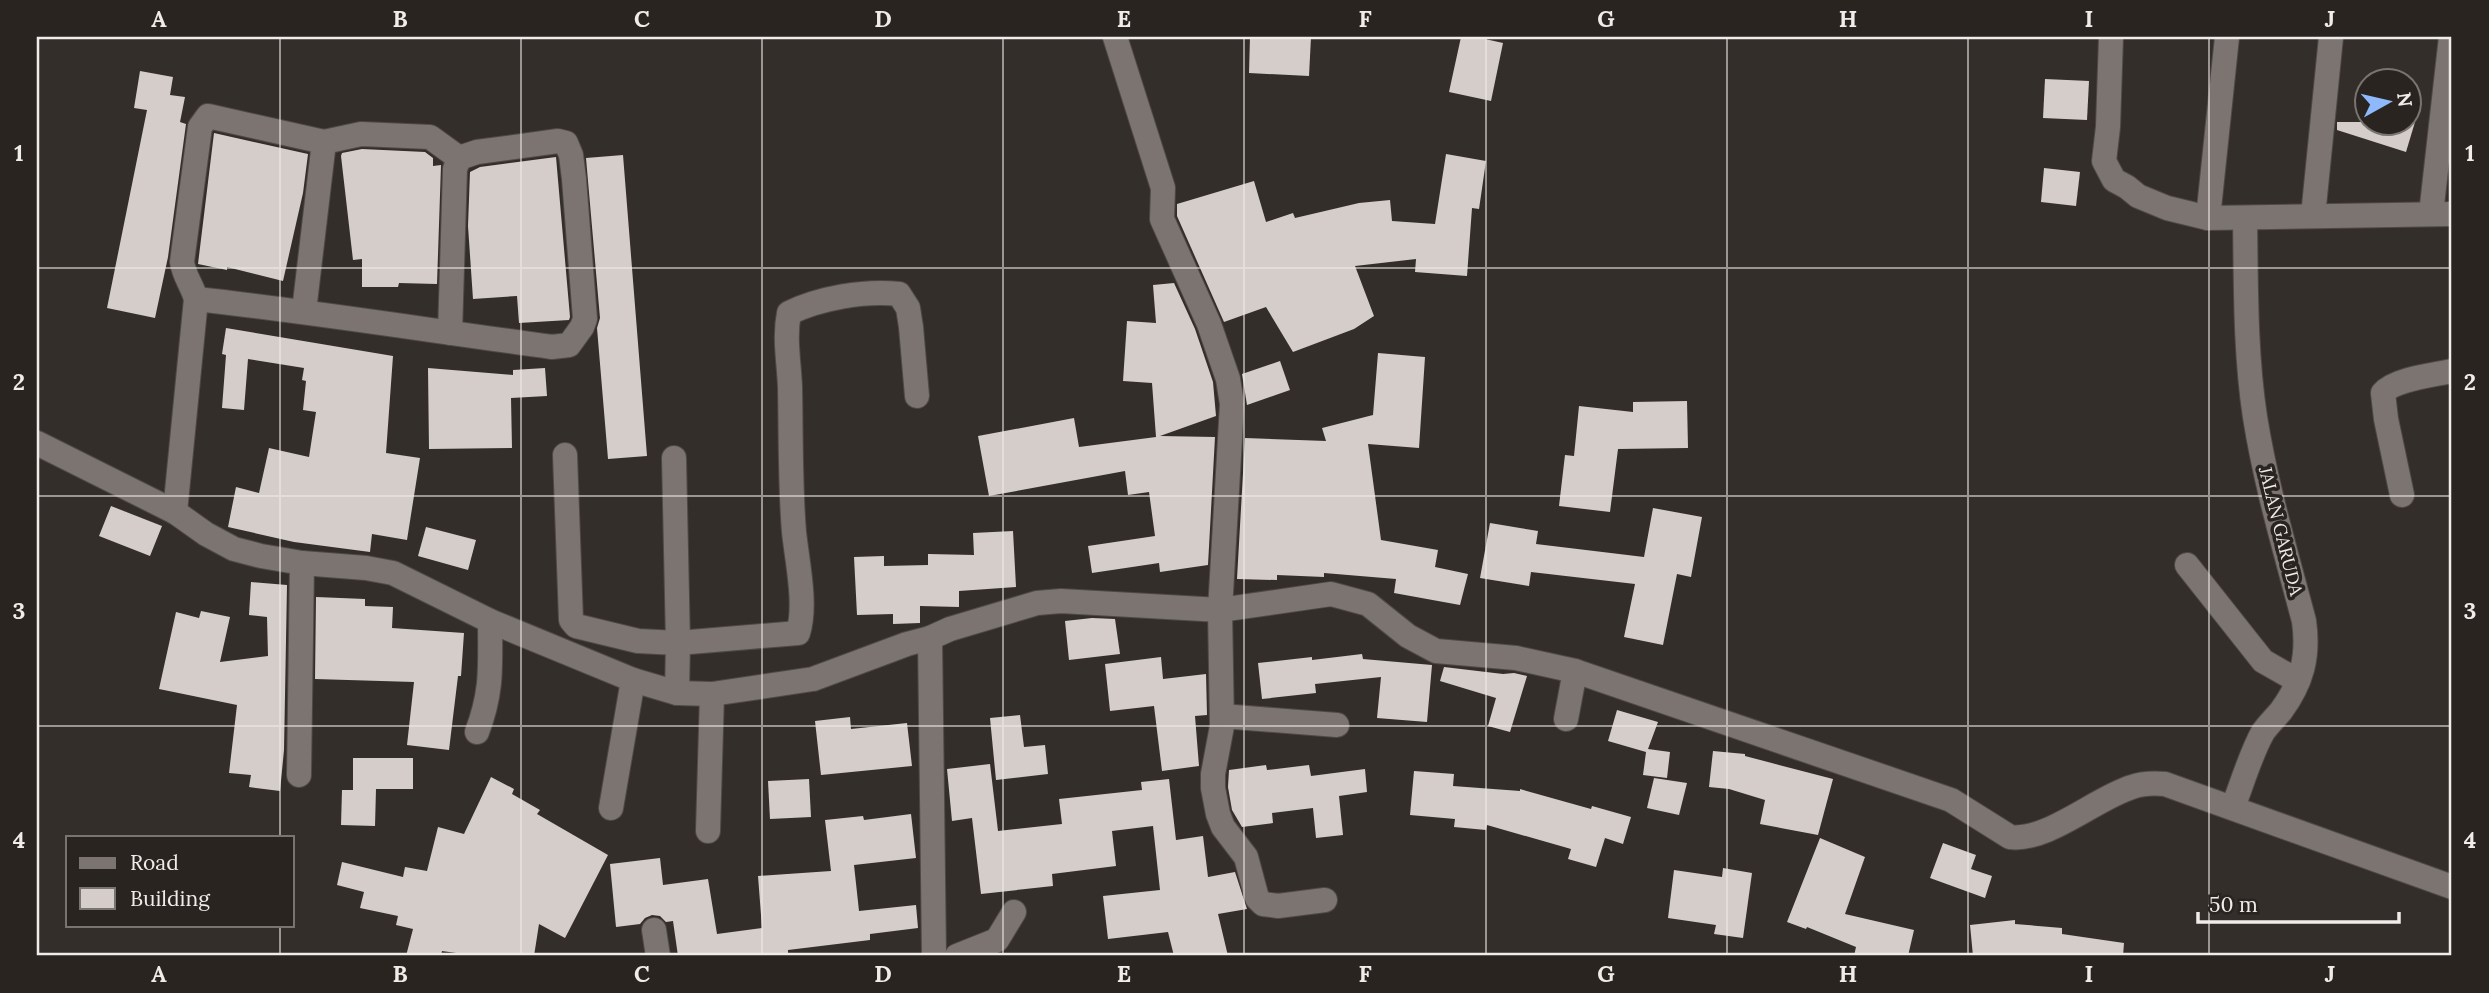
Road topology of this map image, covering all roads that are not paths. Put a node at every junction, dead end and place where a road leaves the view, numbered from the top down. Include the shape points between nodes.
1 (1115, 37) edge
2 (2111, 37) edge
3 (2227, 37) edge
4 (2331, 37) edge
5 (2451, 37) edge
6 (324, 142) junction
7 (459, 158) junction
8 (2442, 214) edge
9 (2313, 216) junction
10 (2208, 218) junction
11 (2245, 218) junction
12 (196, 299) junction
13 (304, 311) junction
14 (450, 333) junction
15 (2452, 371) edge
16 (917, 396) dead end
17 (37, 443) edge
18 (565, 455) dead end
19 (674, 458) dead end
20 (2402, 495) dead end
21 (175, 512) junction
22 (302, 563) junction
23 (2187, 565) dead end
24 (1220, 610) junction
25 (490, 621) junction
26 (930, 638) junction
27 (678, 643) junction
28 (1575, 671) junction
29 (633, 680) junction
30 (2298, 681) junction
31 (677, 694) junction
32 (712, 695) junction
33 (1222, 716) junction
34 (1566, 719) dead end
35 (1337, 725) dead end
36 (477, 732) dead end
37 (299, 775) dead end
38 (2233, 807) junction
39 (611, 808) dead end
40 (708, 831) dead end
41 (2452, 887) edge
42 (1325, 900) dead end
43 (1014, 912) dead end
44 (654, 930) dead end
45 (658, 956) edge
46 (934, 956) edge
47 (957, 956) edge

1 - 24 street via 1163,188 1162,219 1228,379 1232,404
2 - 10 street via 2104,161 2114,180 2153,204
3 - 10 street
4 - 9 street
5 - 8 street
6 - 7 street via 361,134 430,137
6 - 12 street via 208,116 200,127 182,262
6 - 13 street
7 - 14 street
7 - 14 street via 533,144 566,143 574,179 585,319 569,345 552,347
8 - 9 street
9 - 11 street
10 - 11 street
11 - 30 street, JALAN GARUDA via 2248,348 2255,415 2307,643
12 - 13 street
12 - 21 street
13 - 14 street
15 - 20 street via 2405,381 2383,393
16 - 27 street via 908,307 899,293 857,293 789,313 785,332 801,603 798,633
17 - 21 street
18 - 27 street via 571,620 576,626 638,641
19 - 27 street
21 - 22 street via 234,549
22 - 25 street via 393,573
22 - 37 street
23 - 30 street via 2263,661
24 - 26 street via 1037,603
24 - 28 street via 1331,594 1368,604 1408,636 1436,651
24 - 33 street
25 - 29 street
25 - 36 street via 490,687
26 - 32 street via 813,678
26 - 46 street
27 - 31 street
28 - 34 street
28 - 38 street via 1951,800 2010,837 2037,834 2113,795 2148,783 2165,784
29 - 31 street
29 - 39 street
30 - 38 street, JALAN GARUDA via 2263,732
31 - 32 street
32 - 40 street
33 - 35 street
33 - 42 street via 1213,774 1215,801 1223,827 1246,857 1257,898 1269,906
38 - 41 street
43 - 47 street via 997,940
44 - 45 street

